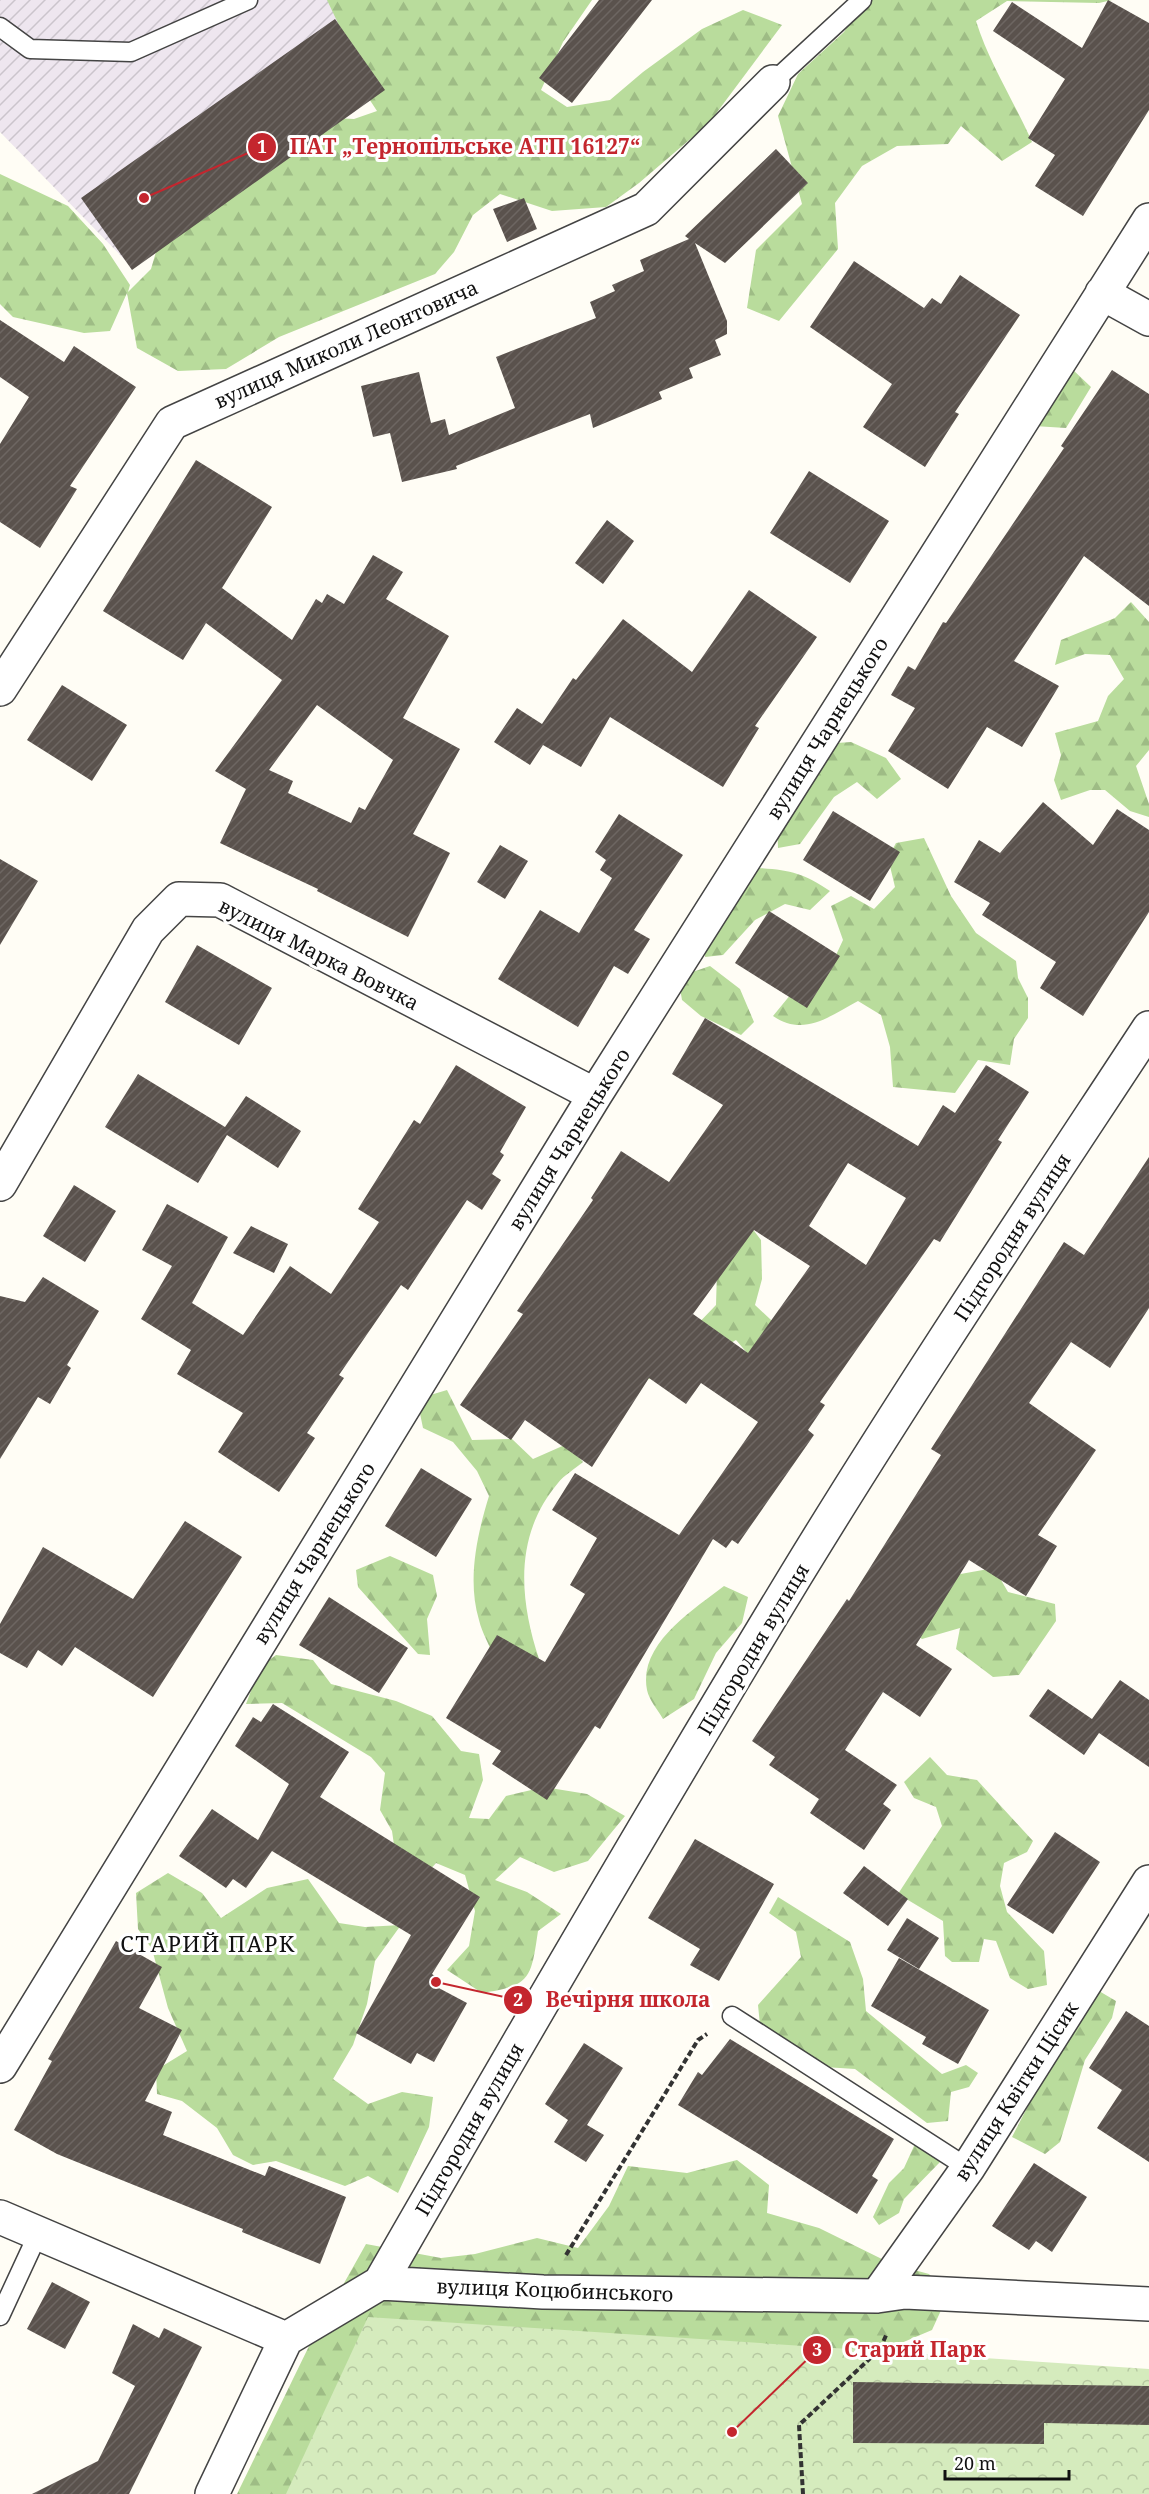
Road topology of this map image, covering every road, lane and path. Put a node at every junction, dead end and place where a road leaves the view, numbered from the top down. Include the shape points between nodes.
1 (248, 0) edge
2 (862, 0) edge
3 (0, 27) edge
4 (773, 82) joint
5 (1149, 220) edge
6 (1102, 293) junction
7 (1149, 319) edge
8 (0, 689) edge
9 (1149, 1028) edge
10 (595, 1095) junction
11 (0, 1184) edge
12 (1149, 1882) edge
13 (732, 2016) joint
14 (0, 2066) edge
15 (968, 2168) junction
16 (0, 2217) edge
17 (38, 2234) junction
18 (380, 2283) junction
19 (543, 2292) junction
20 (891, 2294) junction
21 (1149, 2304) edge
22 (0, 2316) edge
23 (286, 2339) junction
24 (212, 2494) edge
25 (803, 2494) edge

1 - 3 lane via 131,52 30,49
2 - 4 lane
4 - 8 street, вулиця Миколи Леонтовича via 646,209 172,423
5 - 6 street, вулиця Чарнецького
6 - 7 street
6 - 10 street, вулиця Чарнецького
9 - 18 street, Підгородня вулиця via 797,1573
10 - 11 street, вулиця Марка Вовчка via 220,900 179,899 148,930
10 - 14 street, вулиця Чарнецького
12 - 15 street, вулиця Квітки Цісик
13 - 15 lane
13 - 19 path via 698,2040
15 - 20 street, вулиця Квітки Цісик
16 - 17 street
17 - 22 lane
17 - 23 street
18 - 19 street, вулиця Коцюбинського
18 - 23 street
19 - 20 street, вулиця Коцюбинського
20 - 21 street, вулиця Коцюбинського
20 - 25 path via 880,2349 799,2425
23 - 24 street

